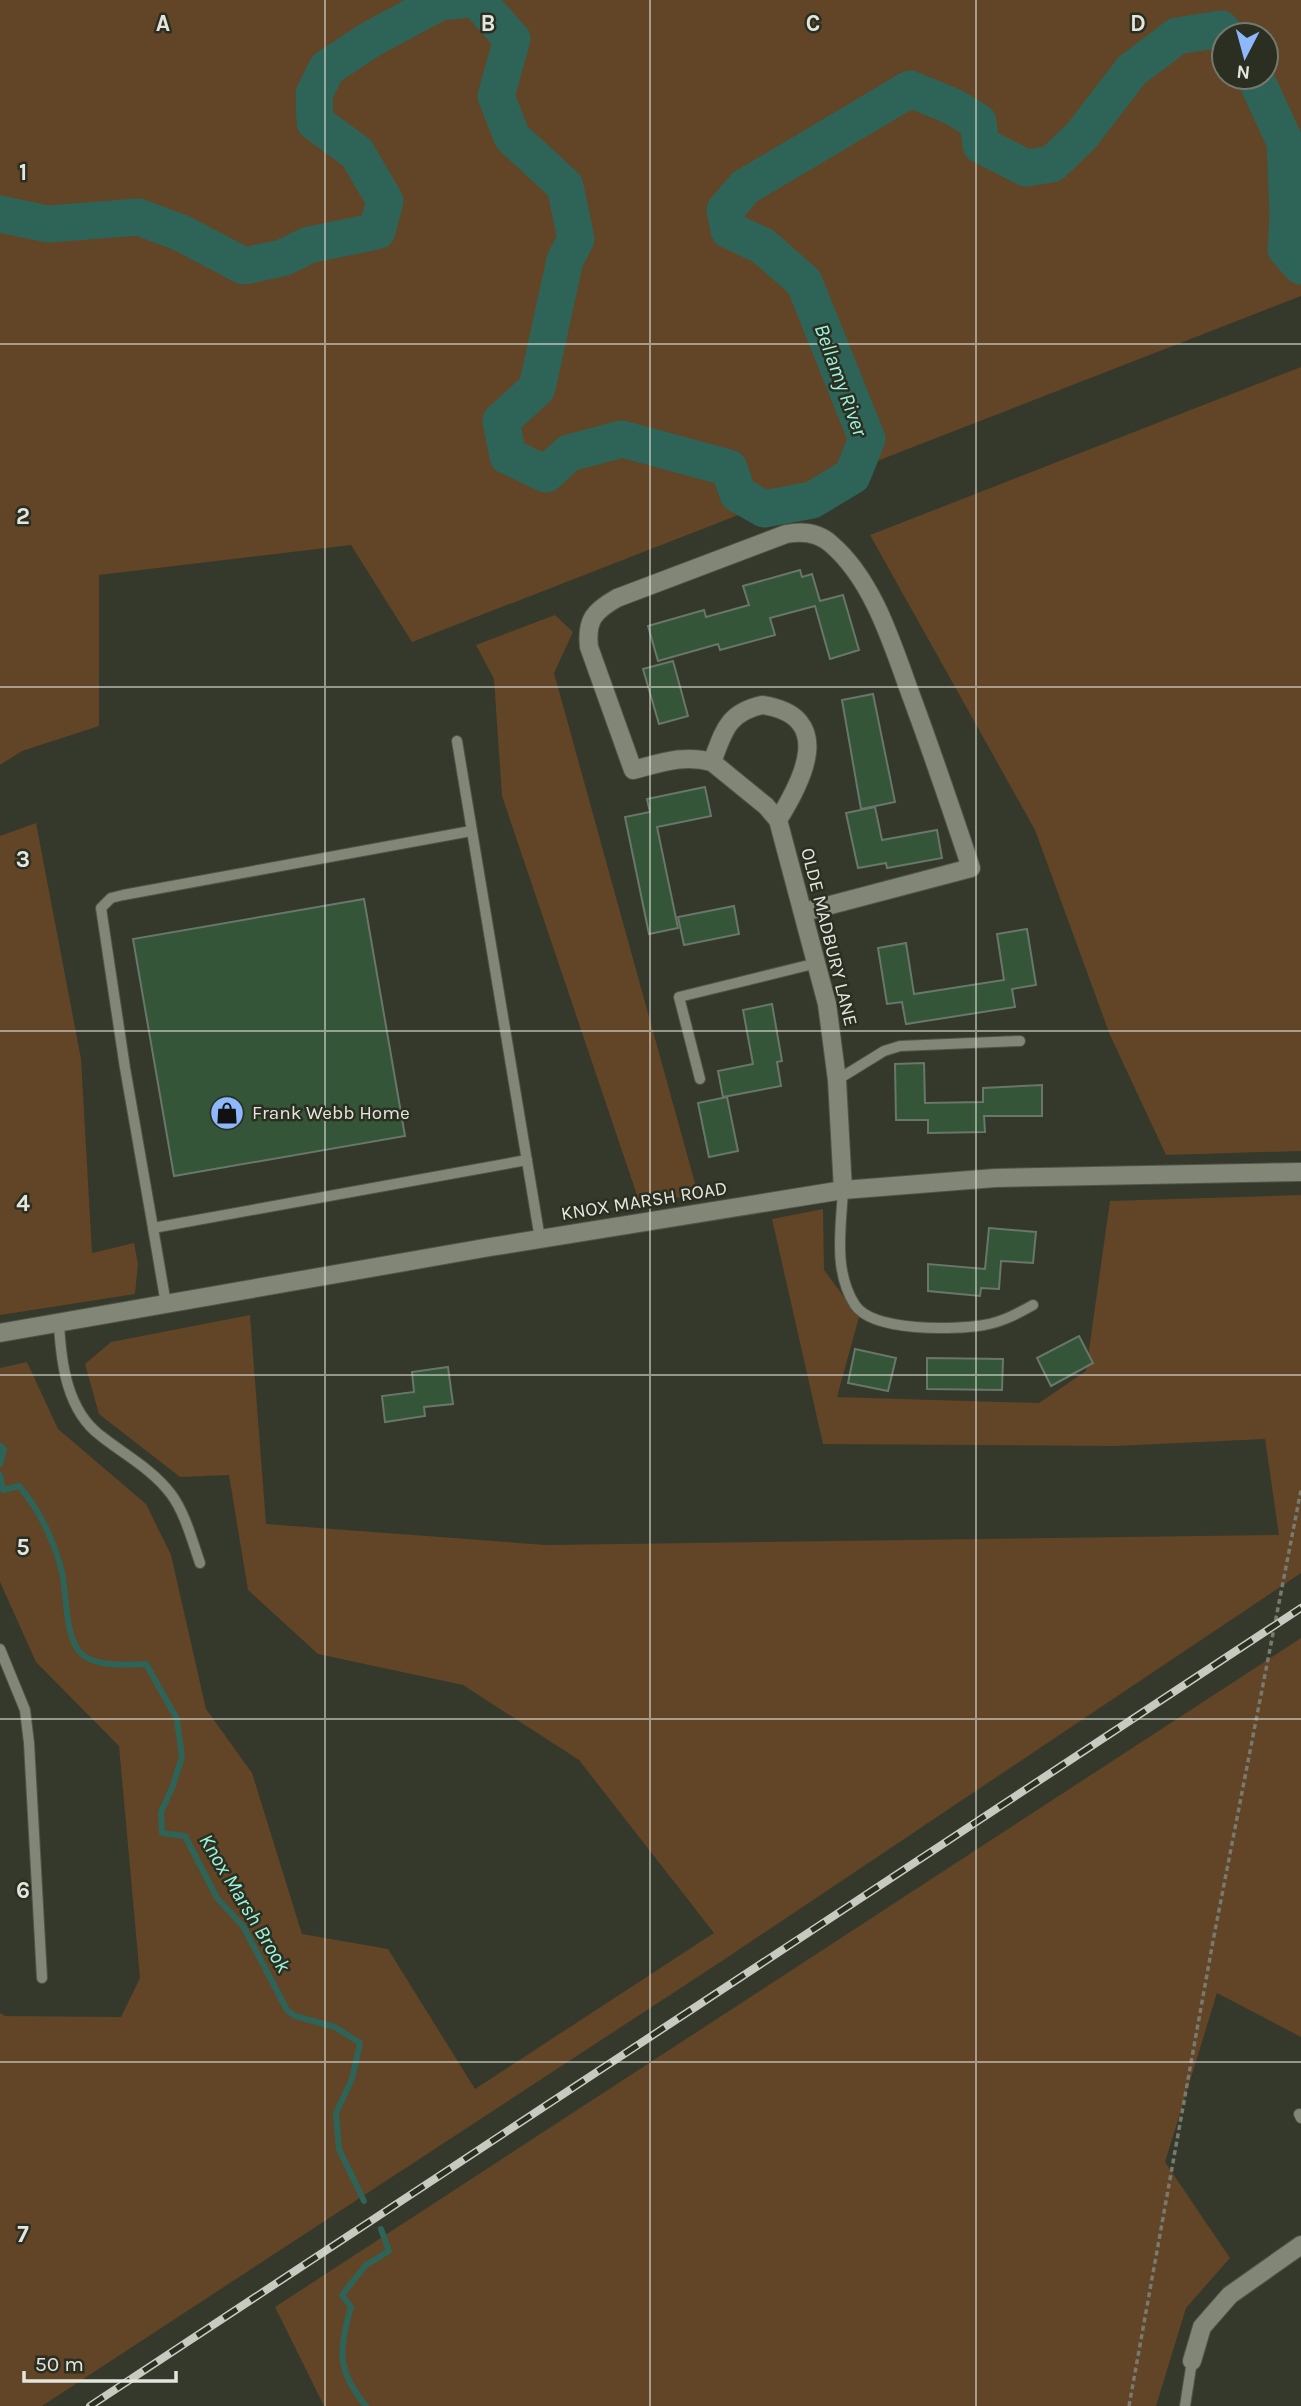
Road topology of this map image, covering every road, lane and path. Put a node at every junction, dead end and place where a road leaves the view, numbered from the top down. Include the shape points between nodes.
1 (457, 741) dead end
2 (712, 762) junction
3 (778, 820) junction
4 (471, 831) junction
5 (804, 912) junction
6 (817, 963) junction
7 (1020, 1041) dead end
8 (700, 1079) dead end
9 (837, 1080) junction
10 (527, 1160) junction
11 (1301, 1172) edge
12 (843, 1190) junction
13 (153, 1228) junction
14 (540, 1239) junction
15 (166, 1304) junction
16 (1033, 1305) dead end
17 (59, 1324) junction
18 (0, 1333) edge
19 (1301, 1490) edge
20 (200, 1563) dead end
21 (0, 1649) edge
22 (42, 1978) dead end
23 (1301, 2245) edge
24 (1192, 2361) joint
25 (1129, 2406) edge
26 (1185, 2406) edge

1 - 4 lane
2 - 3 street, OLDE MADBURY LANE
2 - 3 street via 724,730 747,708 777,707 791,715 807,739 808,754
2 - 5 street via 678,759 633,769 589,648 591,620 601,608 629,593 786,534 814,534 830,542 865,587 892,643 971,868
3 - 5 street, OLDE MADBURY LANE
4 - 10 lane
4 - 13 lane via 122,895 101,908
5 - 6 street, OLDE MADBURY LANE
6 - 8 lane via 679,997
6 - 9 street, OLDE MADBURY LANE
7 - 9 lane via 900,1046
9 - 12 street, OLDE MADBURY LANE
10 - 13 lane
10 - 14 lane
11 - 12 street, KNOX MARSH ROAD via 995,1178
12 - 14 street, KNOX MARSH ROAD
12 - 16 lane via 840,1242 844,1283 865,1316 909,1326 950,1328 984,1325
13 - 15 lane
14 - 15 street, KNOX MARSH ROAD
15 - 17 street, KNOX MARSH ROAD
17 - 18 street, KNOX MARSH ROAD
17 - 20 lane via 70,1395 82,1416 98,1434 156,1477 172,1496
19 - 25 path
21 - 22 lane via 25,1710
23 - 24 street via 1230,2295 1202,2327
24 - 26 lane

